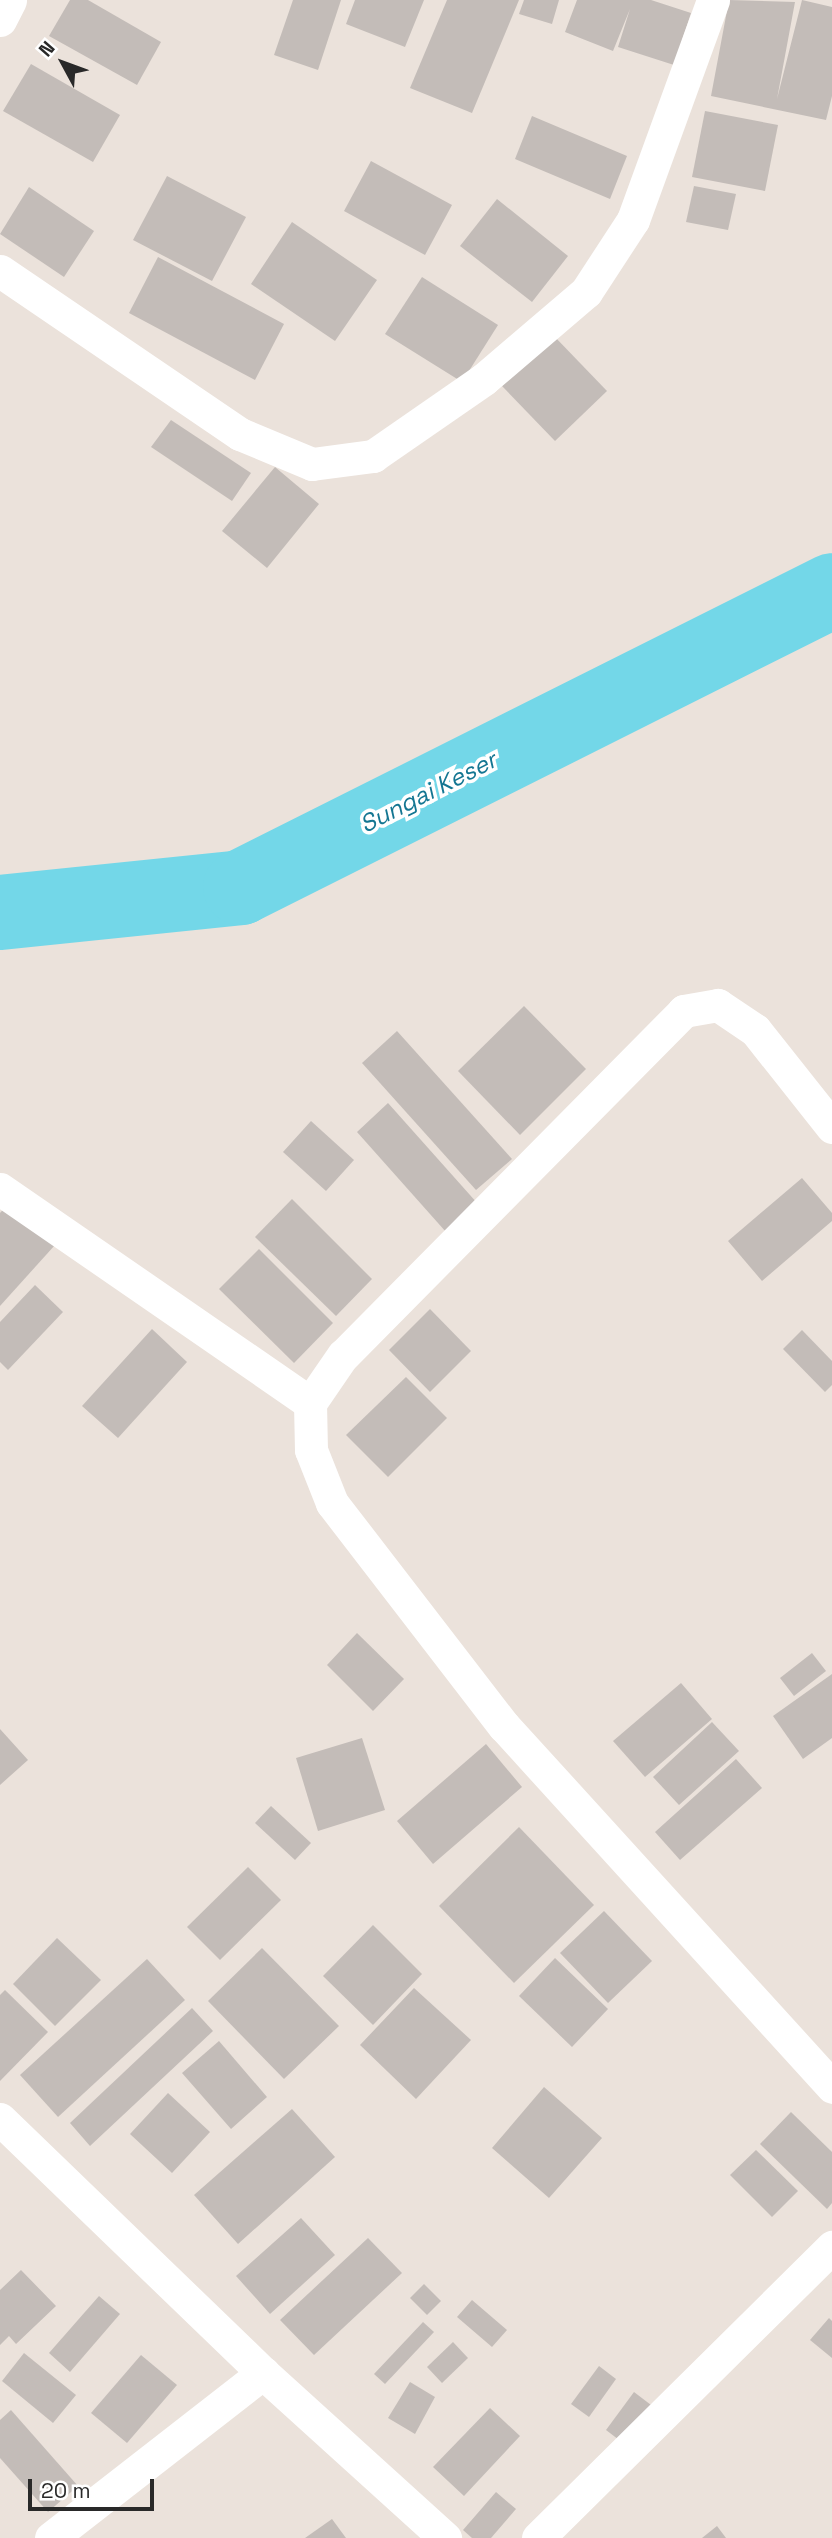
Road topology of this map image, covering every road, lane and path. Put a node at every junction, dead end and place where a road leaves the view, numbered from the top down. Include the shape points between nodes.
1 (10, 0) edge
2 (713, 0) edge
3 (0, 20) edge
4 (0, 271) edge
5 (832, 1127) edge
6 (0, 1189) edge
7 (310, 1403) junction
8 (832, 2087) edge
9 (0, 2119) edge
10 (832, 2247) edge
11 (263, 2373) junction
12 (51, 2538) edge
13 (445, 2538) edge
14 (538, 2538) edge

1 - 3 street
2 - 4 street via 633,220 586,292 484,379 373,456 312,464 240,434
5 - 7 street via 755,1030 718,1005 684,1010 343,1355
6 - 7 street
7 - 8 street via 311,1450 340,1513 504,1726
9 - 11 street
10 - 14 street
11 - 12 street
11 - 13 street

